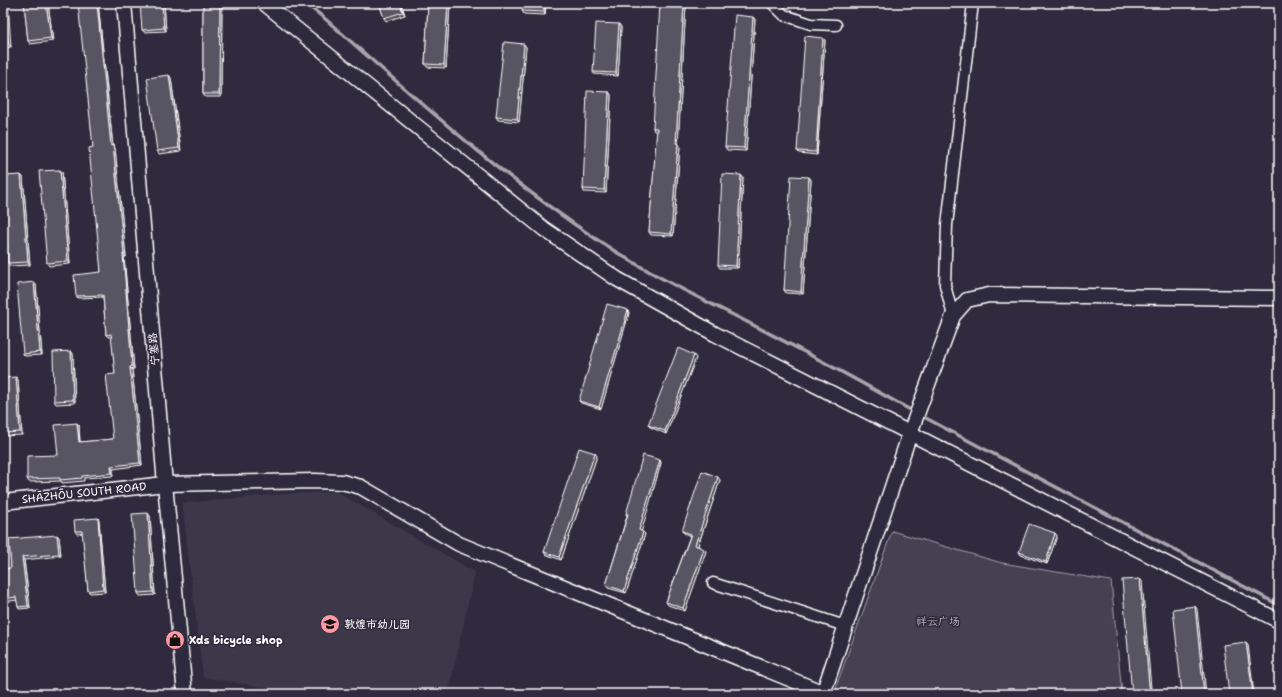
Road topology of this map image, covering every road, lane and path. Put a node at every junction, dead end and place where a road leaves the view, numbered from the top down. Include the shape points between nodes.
1 (124, 3) edge
2 (264, 3) edge
3 (772, 3) edge
4 (973, 3) edge
5 (836, 25) dead end
6 (1279, 298) edge
7 (953, 316) junction
8 (912, 427) junction
9 (165, 484) junction
10 (3, 502) edge
11 (713, 583) dead end
12 (1279, 621) edge
13 (845, 626) junction
14 (824, 693) edge
15 (186, 694) edge

1 - 9 street, 宁塞路
2 - 8 street via 544,229 617,279 715,334
3 - 5 street via 784,15 811,24
4 - 7 street via 947,225 945,286
6 - 7 street via 989,295 967,300
7 - 8 street
8 - 12 street
8 - 13 street
9 - 10 street, SHĀZHŌU SOUTH ROAD
9 - 14 street, SHĀZHŌU SOUTH ROAD via 315,481 342,482 361,487 459,544
9 - 15 street, 宁塞路
11 - 13 street
13 - 14 street

